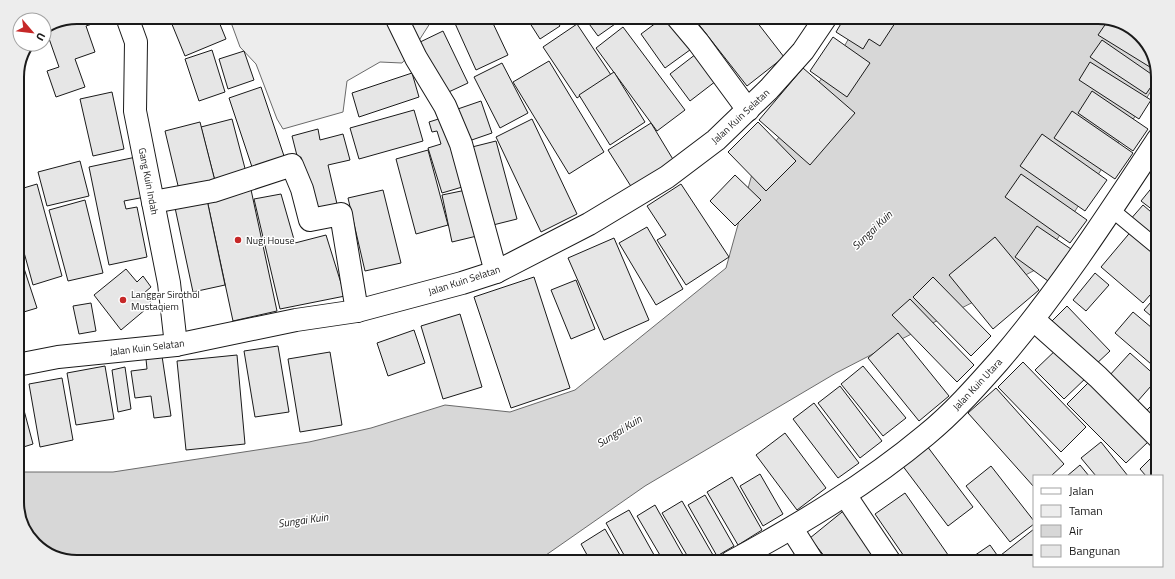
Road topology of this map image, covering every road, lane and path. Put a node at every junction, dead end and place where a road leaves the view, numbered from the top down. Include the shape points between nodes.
1 (130, 24) edge
2 (399, 24) edge
3 (683, 24) edge
4 (821, 24) edge
5 (748, 110) junction
6 (1151, 150) edge
7 (153, 202) junction
8 (1112, 210) junction
9 (1151, 242) edge
10 (496, 272) junction
11 (357, 311) junction
12 (1034, 320) junction
13 (176, 345) junction
14 (24, 364) edge
15 (1151, 430) edge
16 (846, 495) junction
17 (792, 529) junction
18 (744, 555) edge
19 (809, 555) edge
20 (885, 555) edge

1 - 7 street, Gang Kuin Indah via 136,42 135,111
2 - 10 street via 416,58 425,69 445,106 461,144
3 - 5 street
4 - 5 street, Jalan Kuin Selatan via 803,51
5 - 10 street, Jalan Kuin Selatan via 716,140 667,177 589,224
6 - 8 street, Jalan Kuin Utara
7 - 11 street via 213,191 292,165 302,189 310,220 341,214
7 - 13 street, Gang Kuin Indah via 169,283
8 - 9 lane
8 - 12 street, Jalan Kuin Utara
10 - 11 street, Jalan Kuin Selatan
11 - 13 street, Jalan Kuin Selatan via 296,320
12 - 15 street via 1098,377
12 - 16 street, Jalan Kuin Utara via 974,389 926,435
13 - 14 street, Jalan Kuin Selatan via 58,357
16 - 17 street, Jalan Kuin Utara
16 - 20 street
17 - 18 street, Jalan Kuin Utara
17 - 19 street

